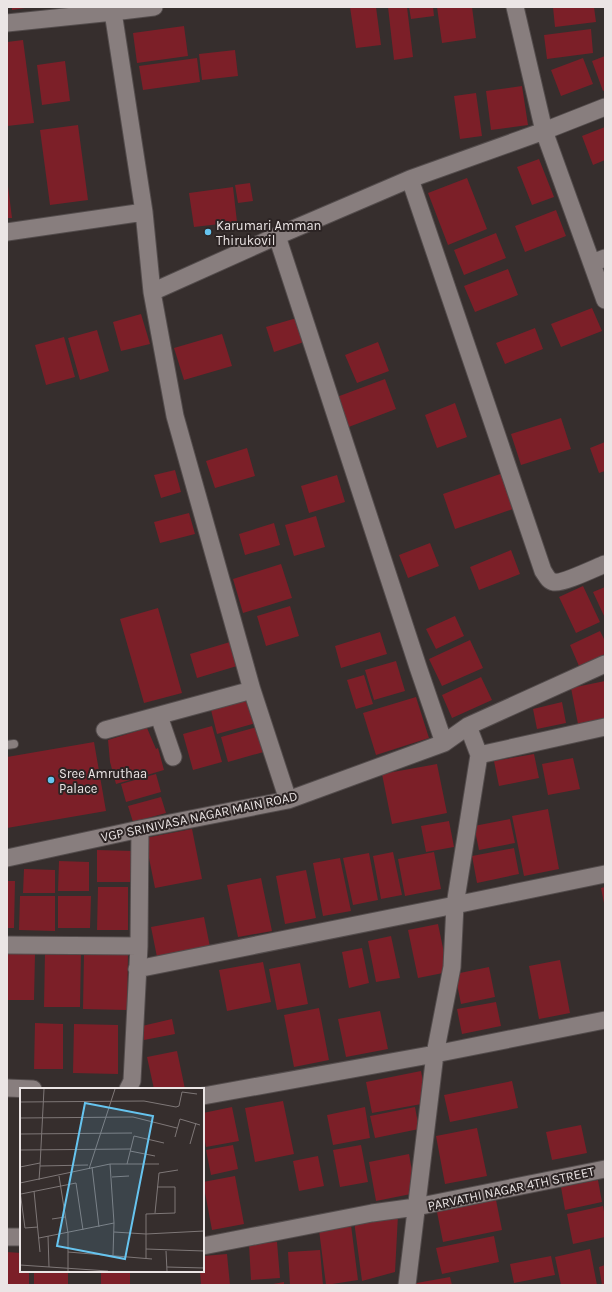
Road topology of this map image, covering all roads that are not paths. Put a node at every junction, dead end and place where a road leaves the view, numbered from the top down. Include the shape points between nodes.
1 (154, 7) edge
2 (515, 7) edge
3 (113, 12) junction
4 (7, 23) edge
5 (605, 107) edge
6 (544, 131) junction
7 (410, 179) junction
8 (144, 212) junction
9 (7, 232) edge
10 (277, 236) junction
11 (598, 260) edge
12 (152, 292) junction
13 (605, 300) edge
14 (605, 564) edge
15 (605, 664) edge
16 (252, 690) junction
17 (159, 716) junction
18 (468, 726) junction
19 (605, 727) edge
20 (105, 730) dead end
21 (444, 743) junction
22 (479, 755) junction
23 (173, 758) dead end
24 (288, 800) junction
25 (140, 829) junction
26 (7, 858) edge
27 (605, 874) edge
28 (455, 905) junction
29 (7, 945) edge
30 (139, 946) junction
31 (137, 968) junction
32 (605, 1020) edge
33 (435, 1054) junction
34 (7, 1088) edge
35 (20, 1088) edge
36 (128, 1088) edge
37 (204, 1096) edge
38 (605, 1169) edge
39 (416, 1207) junction
40 (20, 1236) edge
41 (7, 1237) edge
42 (204, 1246) edge
43 (407, 1285) edge

1 - 3 street
2 - 6 street
3 - 4 street
3 - 8 street
5 - 6 street
6 - 7 street
6 - 11 street
7 - 10 street
7 - 14 street via 543,570 548,578 559,582
8 - 9 street
8 - 12 street
10 - 12 street
10 - 21 street
11 - 13 street
12 - 16 street via 175,416
15 - 18 street, VGP SRINIVASA NAGAR MAIN ROAD
16 - 17 street
16 - 24 street
17 - 20 street
17 - 23 street
18 - 21 street, VGP SRINIVASA NAGAR MAIN ROAD
18 - 22 street
19 - 22 street
21 - 24 street, VGP SRINIVASA NAGAR MAIN ROAD
22 - 28 street
24 - 25 street, VGP SRINIVASA NAGAR MAIN ROAD
25 - 26 street, VGP SRINIVASA NAGAR MAIN ROAD
25 - 30 street
27 - 28 street
28 - 31 street
28 - 33 street via 452,967
29 - 30 street
30 - 31 street
31 - 36 street via 132,1080
32 - 33 street
33 - 37 street
33 - 39 street
34 - 35 street
38 - 39 street, PARVATHI NAGAR 4TH STREET
39 - 42 street, PARVATHI NAGAR 4TH STREET via 372,1213
39 - 43 street
40 - 41 street

